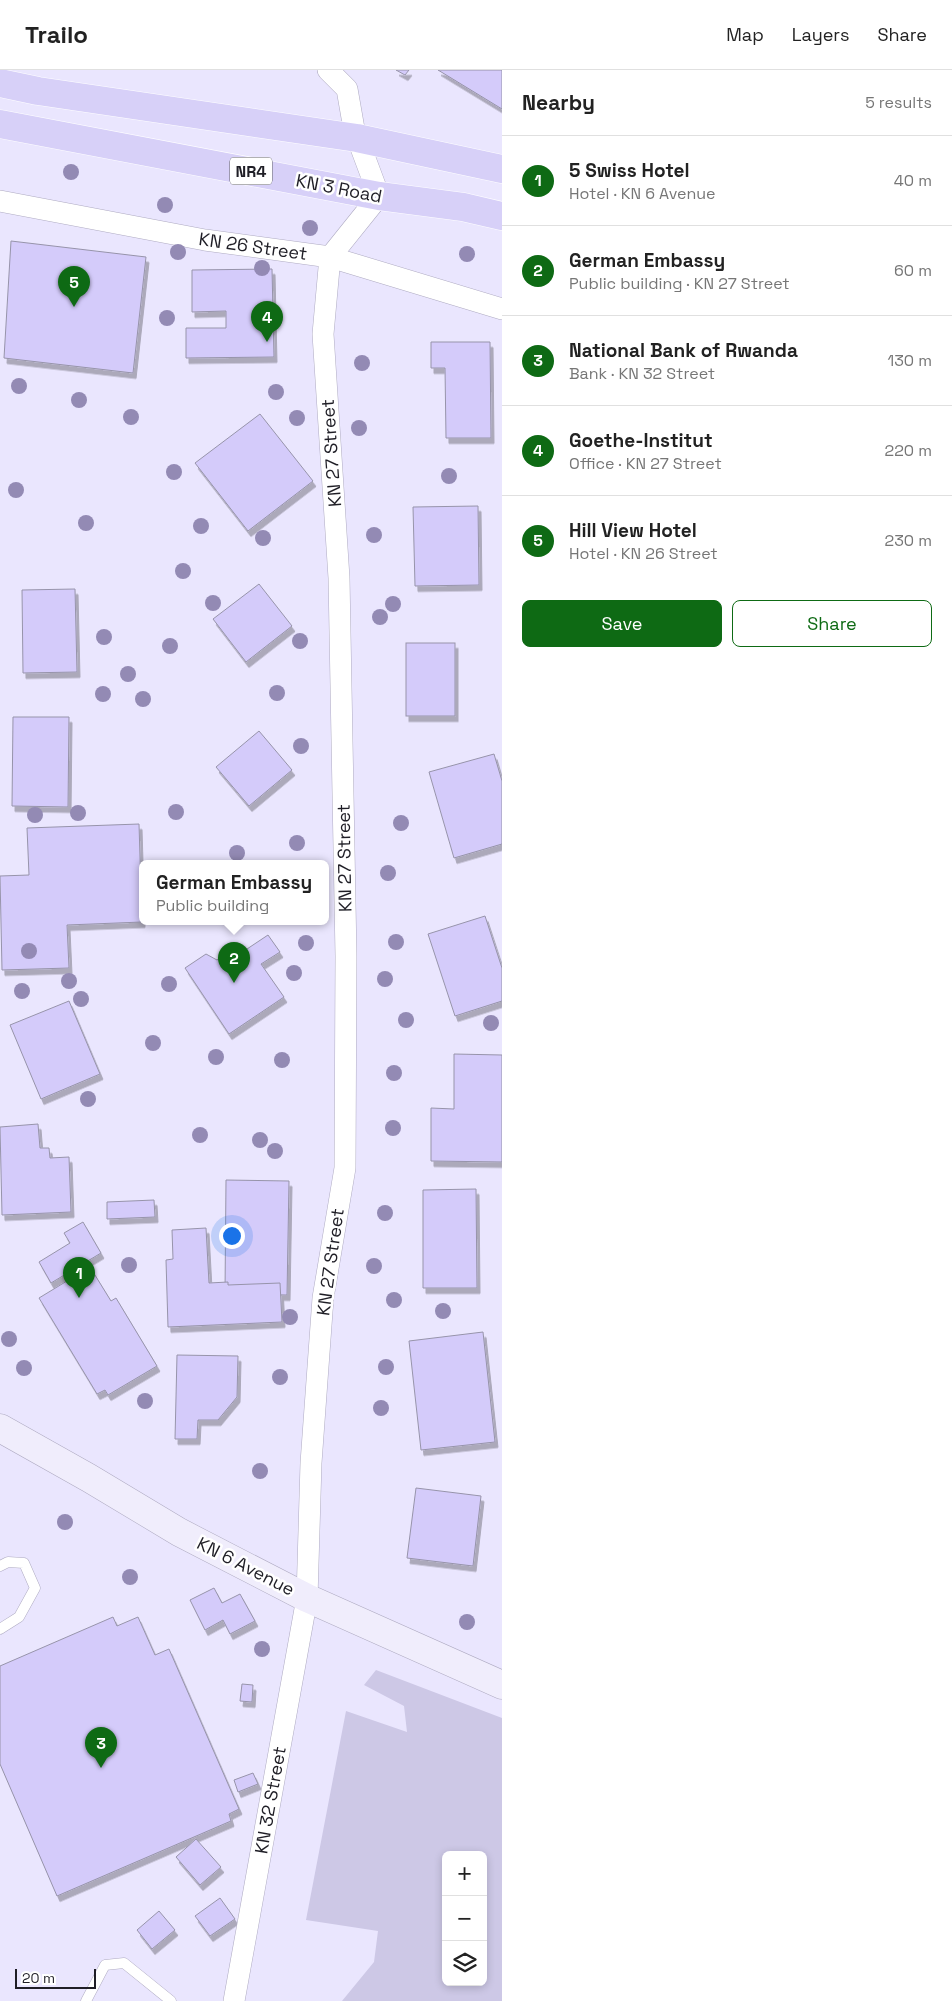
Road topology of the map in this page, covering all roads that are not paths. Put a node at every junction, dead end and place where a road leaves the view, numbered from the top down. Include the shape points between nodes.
1 (328, 70) edge
2 (0, 83) edge
3 (0, 124) edge
4 (357, 138) junction
5 (502, 169) edge
6 (379, 196) junction
7 (0, 201) edge
8 (502, 216) edge
9 (330, 257) junction
10 (502, 309) edge
11 (0, 1428) edge
12 (0, 1566) edge
13 (307, 1598) junction
14 (0, 1629) edge
15 (502, 1685) edge
16 (168, 2000) edge
17 (86, 2001) edge
18 (234, 2001) edge

1 - 4 street via 347,89
2 - 4 highway
3 - 6 highway, KN 3 Road / NR4
4 - 5 highway
4 - 6 street
6 - 8 highway, KN 3 Road / NR4 via 463,207
6 - 9 street
7 - 9 street, KN 26 Street via 205,240
9 - 10 street, KN 26 Street
9 - 13 street, KN 27 Street via 323,334 339,578 346,956 344,1168 323,1298
11 - 13 main road, KN 6 Avenue via 179,1532
12 - 14 lane via 8,1562 24,1562 35,1588 19,1617
13 - 15 main road, KN 6 Avenue
13 - 18 street, KN 32 Street
16 - 17 lane via 124,1963 105,1966

